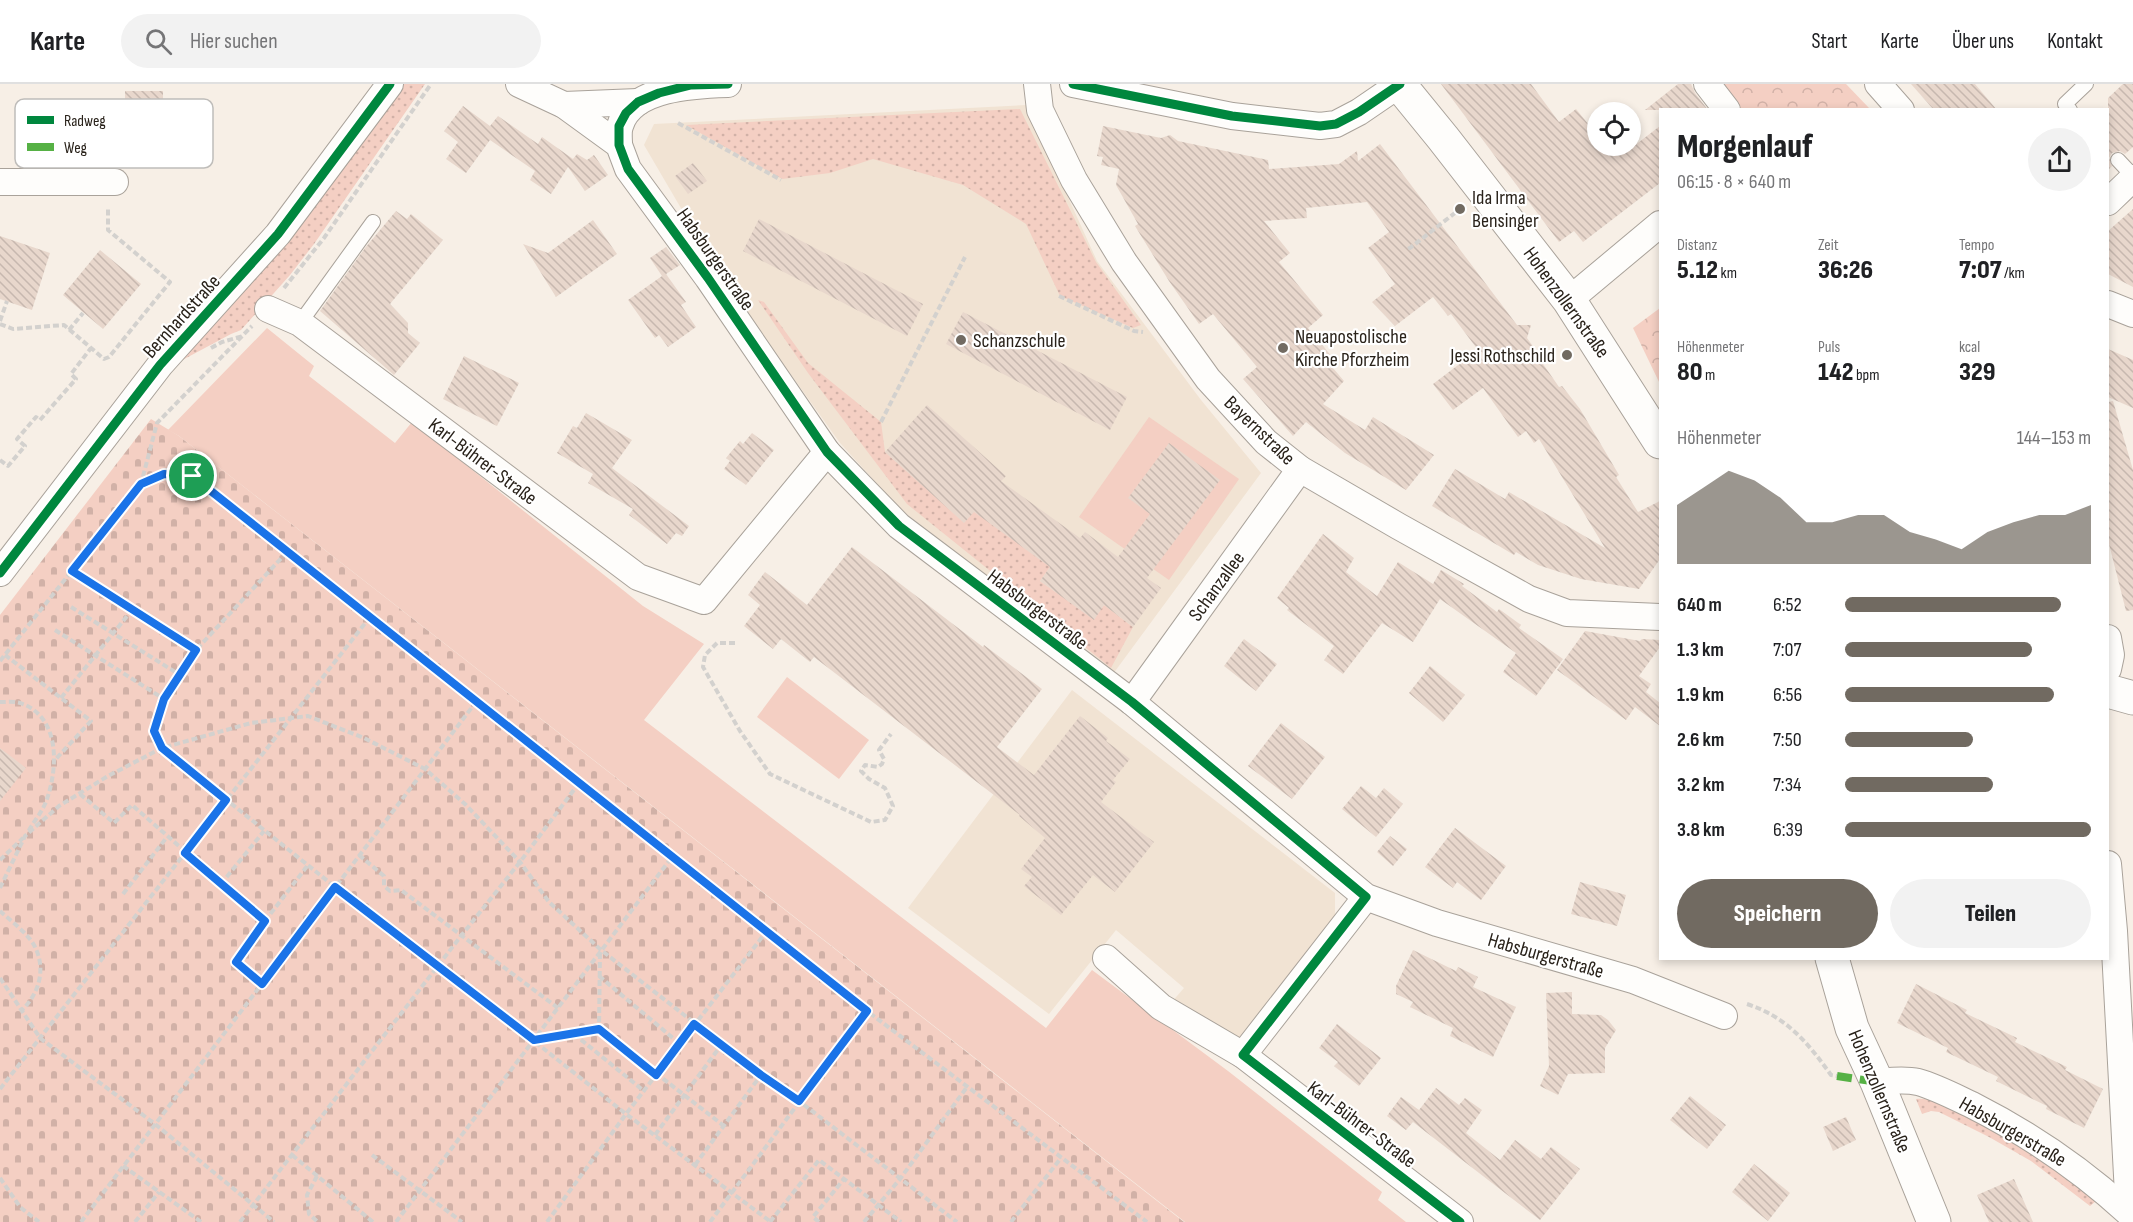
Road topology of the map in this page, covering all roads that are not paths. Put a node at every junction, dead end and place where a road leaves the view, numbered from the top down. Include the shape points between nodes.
1 (390, 84) edge
2 (519, 84) edge
3 (728, 84) edge
4 (1037, 84) edge
5 (1073, 84) edge
6 (1399, 84) edge
7 (1707, 84) edge
8 (1878, 84) edge
9 (2081, 86) edge
10 (638, 102) junction
11 (564, 105) junction
12 (1725, 108) edge
13 (1899, 108) edge
14 (2068, 108) edge
15 (619, 145) junction
16 (2128, 172) edge
17 (0, 182) edge
18 (112, 182) road end
19 (2109, 200) edge
20 (373, 222) dead end
21 (1659, 225) edge
22 (1569, 300) junction
23 (2109, 304) edge
24 (268, 309) road end
25 (2133, 314) edge
26 (300, 323) junction
27 (1659, 440) edge
28 (826, 452) junction
29 (1300, 469) junction
30 (0, 573) edge
31 (1659, 617) edge
32 (2109, 644) edge
33 (2109, 664) edge
34 (2109, 691) edge
35 (2133, 698) edge
36 (1132, 702) junction
37 (2109, 869) edge
38 (1366, 897) junction
39 (2123, 936) edge
40 (1106, 958) dead end
41 (1833, 960) edge
42 (1724, 1016) dead end
43 (1243, 1055) junction
44 (1877, 1082) junction
45 (2131, 1215) edge
46 (1460, 1222) edge
47 (1934, 1222) edge

1 - 30 street, Bernhardstraße via 278,234 160,365
2 - 11 street
3 - 10 street via 691,86
4 - 29 street, Bayernstraße via 1040,110 1074,180 1124,262 1216,387 1266,441
5 - 6 street via 1232,116 1320,126 1336,124 1359,112
6 - 22 main road, Hohenzollernstraße
7 - 12 street
8 - 13 street
9 - 14 lane via 2065,104
10 - 11 street
10 - 15 street via 619,126
11 - 15 street
15 - 28 street, Habsburgerstraße via 628,169 708,278
16 - 19 street
17 - 18 street
20 - 26 lane
21 - 22 street
22 - 27 main road, Hohenzollernstraße
23 - 25 street
24 - 26 street, Karl-Bührer-Straße
26 - 28 street, Karl-Bührer-Straße via 638,577 704,601
28 - 36 street, Habsburgerstraße via 899,526
29 - 31 street, Bayernstraße via 1528,599 1567,613
29 - 36 street, Schanzallee
32 - 33 street
34 - 35 main road
36 - 38 street, Habsburgerstraße
37 - 39 street
38 - 42 street, Habsburgerstraße via 1437,923 1633,981
38 - 43 street
39 - 45 street
40 - 43 street, Karl-Bührer-Straße via 1161,1007
41 - 44 main road, Hohenzollernstraße via 1852,1028
43 - 46 street, Karl-Bührer-Straße
44 - 45 street, Habsburgerstraße via 1918,1082 1998,1118 2058,1155
44 - 47 main road, Hohenzollernstraße

